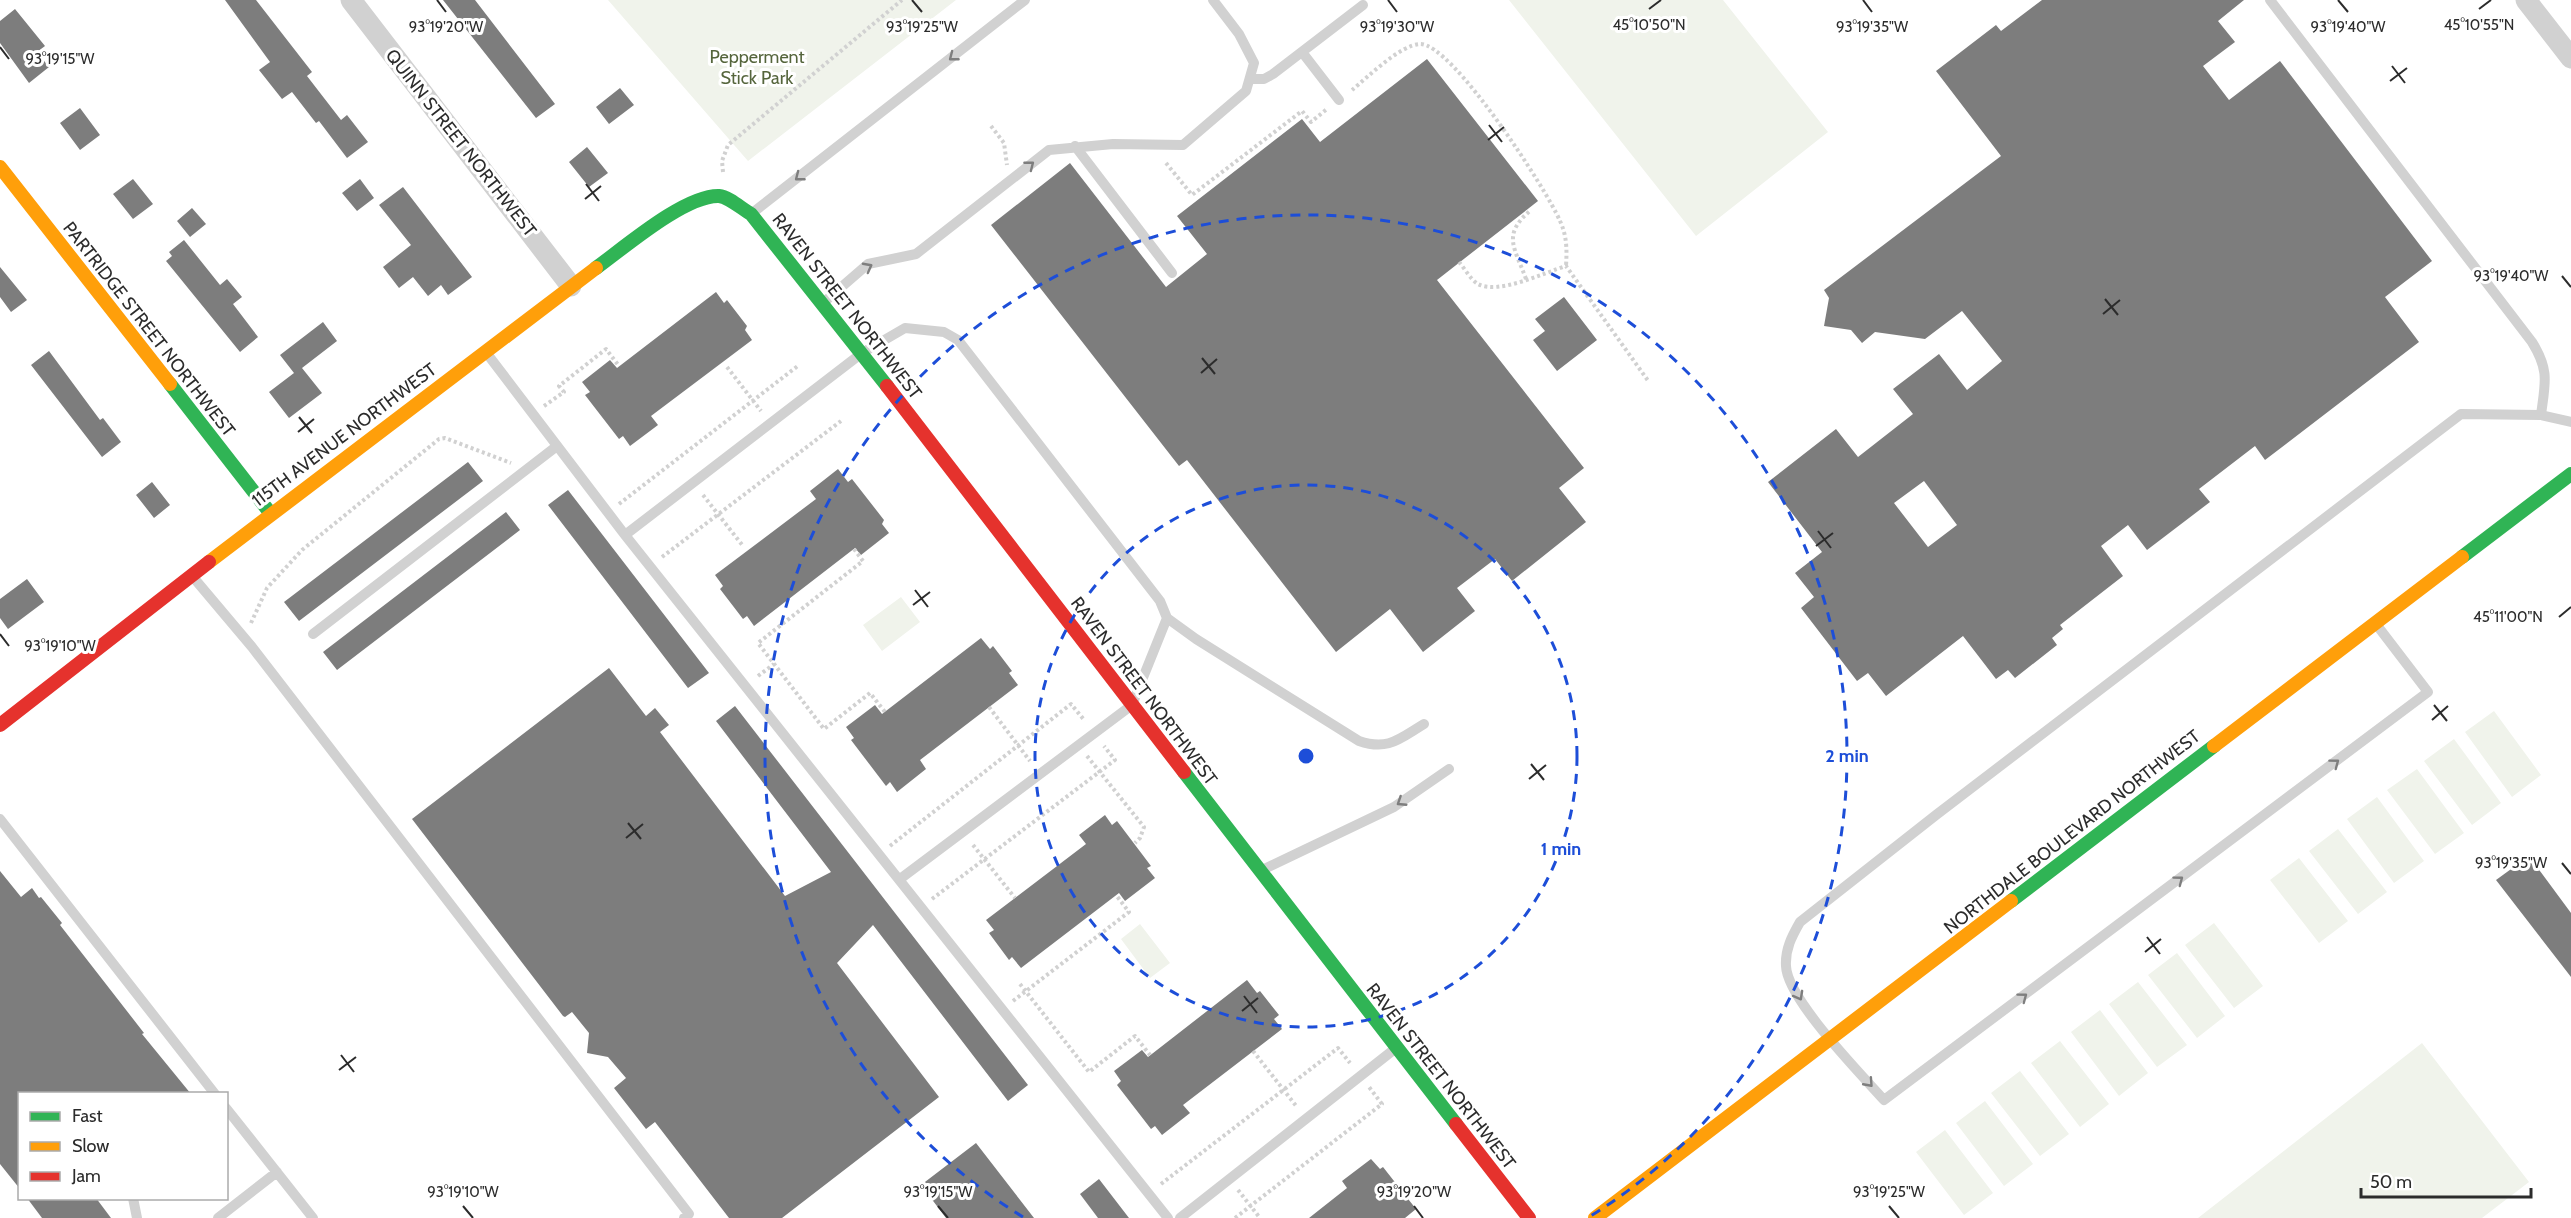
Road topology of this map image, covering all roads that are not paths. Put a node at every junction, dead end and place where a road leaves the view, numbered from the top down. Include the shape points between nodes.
1 (351, 0) edge
2 (1024, 0) edge
3 (1213, 0) edge
4 (2270, 0) edge
5 (2526, 0) edge
6 (1363, 5) dead end
7 (1302, 52) junction
8 (2571, 58) edge
9 (1250, 79) junction
10 (1339, 100) road end
11 (1075, 146) junction
12 (0, 167) edge
13 (721, 196) joint
14 (751, 214) junction
15 (1172, 273) dead end
16 (571, 286) junction
17 (822, 303) junction
18 (485, 351) junction
19 (862, 353) junction
20 (2541, 415) junction
21 (2571, 422) edge
22 (557, 446) junction
23 (2571, 474) edge
24 (271, 514) junction
25 (626, 535) junction
26 (192, 577) junction
27 (1167, 618) junction
28 (2375, 623) junction
29 (313, 634) dead end
30 (1132, 705) junction
31 (1424, 724) dead end
32 (0, 725) edge
33 (1449, 770) dead end
34 (0, 819) edge
35 (4, 834) edge
36 (1260, 871) junction
37 (900, 879) junction
38 (1830, 1040) junction
39 (1396, 1048) junction
40 (213, 1092) edge
41 (228, 1110) edge
42 (277, 1172) junction
43 (133, 1200) edge
44 (137, 1218) edge
45 (218, 1218) edge
46 (313, 1218) edge
47 (684, 1218) edge
48 (1168, 1218) edge
49 (1180, 1218) edge
50 (1529, 1218) edge
51 (1595, 1218) edge

1 - 16 street, QUINN STREET NORTHWEST
2 -> 14 lane
3 - 9 lane via 1239,34 1254,63
4 - 20 lane via 2532,342 2546,374
5 - 8 street
6 - 7 lane
7 - 9 lane via 1264,79
7 - 10 lane
9 - 11 lane via 1246,91 1183,145
11 - 15 lane
17 -> 11 lane via 868,264 916,254 1050,150
12 - 24 street, PARTRIDGE STREET NORTHWEST
13 - 14 street, RAVEN STREET NORTHWEST
13 - 16 street, 115TH AVENUE NORTHWEST via 697,199 677,210
14 - 17 street, RAVEN STREET NORTHWEST
16 - 18 street, 115TH AVENUE NORTHWEST
17 - 19 street, RAVEN STREET NORTHWEST
18 - 22 lane
18 - 24 street, 115TH AVENUE NORTHWEST
19 - 25 lane
19 - 27 lane via 905,328 944,332 958,340 1160,601
19 - 30 street, RAVEN STREET NORTHWEST
20 - 21 lane
20 -> 38 lane via 2461,414 1800,922 1788,944 1786,968 1798,998
22 - 25 lane
22 - 29 lane
23 - 28 street, NORTHDALE BOULEVARD NORTHWEST
24 - 26 street, 115TH AVENUE NORTHWEST
25 - 37 lane
26 - 32 street, 115TH AVENUE NORTHWEST
26 - 47 lane via 243,637 689,1215
27 - 30 lane
27 - 31 lane via 1359,741 1375,746 1392,744
28 - 38 street, NORTHDALE BOULEVARD NORTHWEST
38 -> 28 lane via 1884,1100 2408,709 2428,692
30 - 36 street, RAVEN STREET NORTHWEST
30 - 37 lane
33 -> 36 lane via 1394,807
34 - 35 lane
35 - 40 lane
36 - 39 street, RAVEN STREET NORTHWEST
37 - 48 lane
38 - 51 street, NORTHDALE BOULEVARD NORTHWEST
39 - 49 lane
39 - 50 street, RAVEN STREET NORTHWEST
41 - 42 lane
42 - 45 lane
42 - 46 lane
43 - 44 lane

